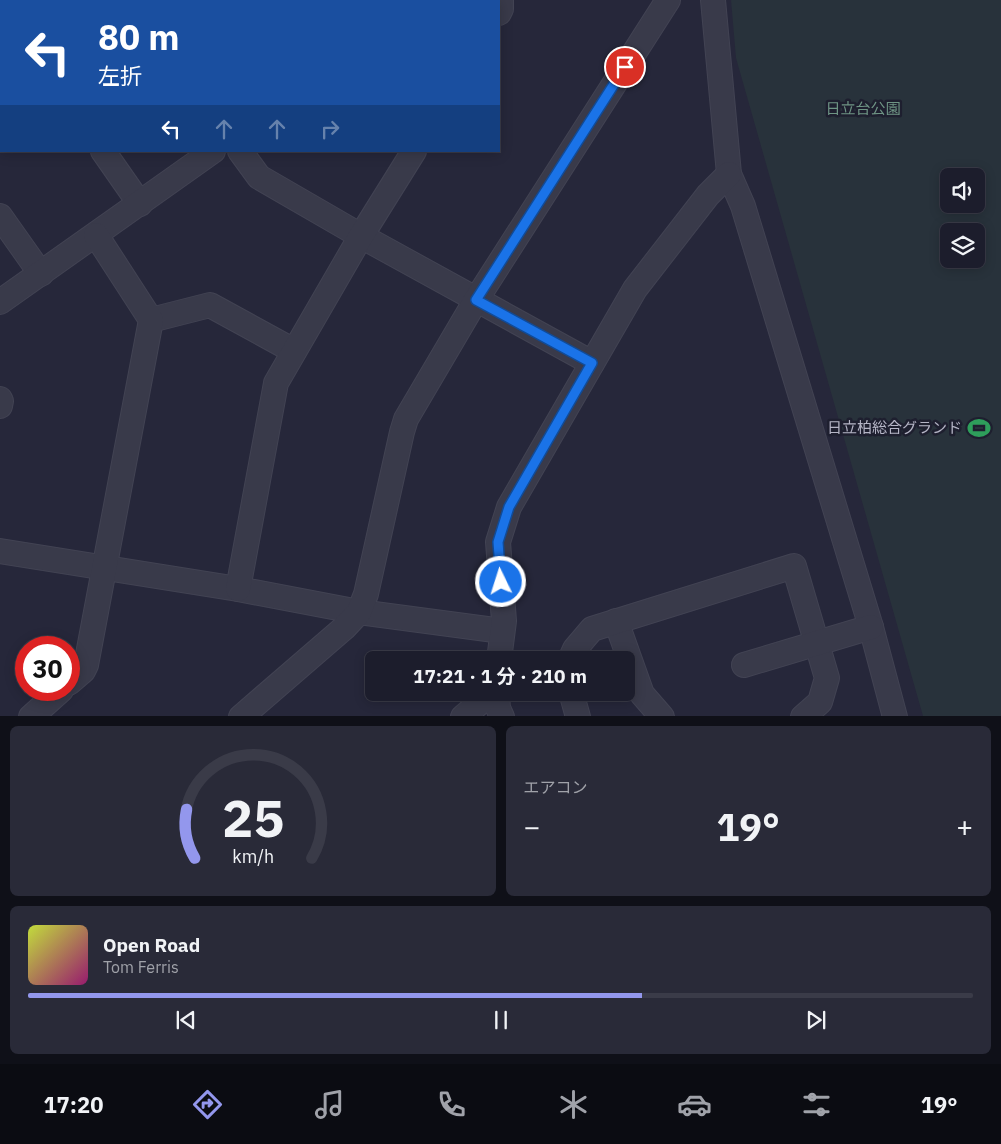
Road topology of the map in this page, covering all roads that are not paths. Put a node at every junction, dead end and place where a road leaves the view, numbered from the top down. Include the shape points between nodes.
1 (668, 0) edge
2 (713, 0) edge
3 (104, 152) edge
4 (212, 152) edge
5 (241, 152) edge
6 (413, 152) edge
7 (729, 174) junction
8 (140, 204) junction
9 (0, 216) edge
10 (96, 235) junction
11 (361, 236) junction
12 (41, 274) junction
13 (476, 300) junction
14 (0, 302) edge
15 (151, 320) junction
16 (294, 351) junction
17 (592, 363) junction
18 (0, 399) edge
19 (0, 406) edge
20 (0, 551) edge
21 (105, 568) junction
22 (238, 589) junction
23 (359, 612) junction
24 (616, 621) junction
25 (871, 627) junction
26 (502, 631) junction
27 (817, 644) junction
28 (500, 651) edge
29 (574, 651) edge
30 (744, 665) dead end
31 (80, 674) edge
32 (48, 701) edge
33 (481, 701) edge
34 (498, 701) edge
35 (574, 701) edge
36 (31, 716) edge
37 (241, 716) edge
38 (463, 716) edge
39 (502, 716) edge
40 (578, 716) edge
41 (662, 716) edge
42 (803, 716) edge
43 (895, 716) edge

1 - 13 street
2 - 7 street
3 - 8 street
4 - 8 street
5 - 11 street via 259,177
6 - 11 street
7 - 17 street via 708,195 635,289
7 - 25 street via 743,206
8 - 10 street
9 - 12 street
10 - 12 street
10 - 15 street
11 - 13 street
11 - 16 street
12 - 14 street
13 - 17 street
13 - 23 street via 406,419 366,594
15 - 16 street via 210,305
15 - 21 street
16 - 22 street via 276,383
17 - 26 street via 509,507 498,542
18 - 19 street
20 - 21 street
21 - 22 street
21 - 31 street via 86,665
22 - 23 street
23 - 26 street
23 - 37 street
24 - 27 street via 794,566
24 - 29 street via 592,629
24 - 41 street via 642,694
25 - 27 street
25 - 43 street
26 - 28 street
27 - 30 street
27 - 42 street via 827,678 820,702
32 - 36 street
33 - 38 street
34 - 39 street
35 - 40 street

